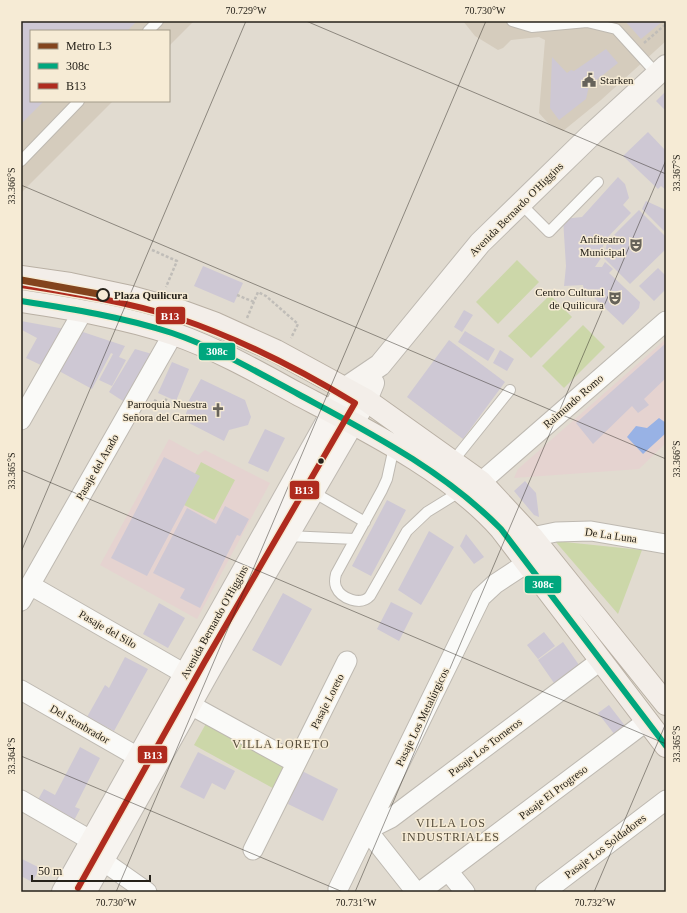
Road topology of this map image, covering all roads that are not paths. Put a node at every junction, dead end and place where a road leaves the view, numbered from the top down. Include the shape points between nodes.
1 (158, 21) edge
2 (512, 21) edge
3 (149, 30) edge
4 (662, 70) edge
5 (78, 102) edge
6 (21, 161) edge
7 (598, 182) dead end
8 (520, 203) junction
9 (21, 278) edge
10 (21, 301) edge
11 (83, 311) junction
12 (666, 321) edge
13 (173, 334) junction
14 (380, 365) junction
15 (346, 388) junction
16 (510, 390) dead end
17 (366, 400) junction
18 (332, 411) junction
19 (21, 420) edge
20 (354, 422) junction
21 (394, 447) junction
22 (453, 461) junction
23 (481, 482) junction
24 (461, 491) junction
25 (313, 492) junction
26 (365, 522) junction
27 (287, 536) junction
28 (532, 537) junction
29 (355, 539) junction
30 (666, 544) edge
31 (527, 563) junction
32 (26, 593) edge
33 (347, 661) dead end
34 (600, 661) junction
35 (185, 674) junction
36 (21, 690) edge
37 (181, 700) junction
38 (666, 703) edge
39 (647, 721) junction
40 (666, 746) edge
41 (138, 757) junction
42 (296, 763) junction
43 (21, 800) edge
44 (666, 800) edge
45 (367, 830) junction
46 (92, 841) junction
47 (253, 850) dead end
48 (103, 861) junction
49 (448, 871) junction
50 (338, 889) dead end
51 (63, 892) edge
52 (85, 892) edge
53 (147, 892) edge
54 (416, 892) edge
55 (420, 892) edge
56 (465, 892) edge
57 (545, 892) edge

1 - 3 lane
2 - 4 lane via 532,27 587,22 616,29
4 - 8 main road, Avenida Bernardo O'Higgins
5 - 6 lane
7 - 8 lane via 549,232
8 - 14 main road, Avenida Bernardo O'Higgins via 480,243
9 - 15 main road via 70,284 181,311 276,351
10 - 11 main road
11 - 13 main road
11 - 19 street
12 - 23 street, Raimundo Romo
13 - 18 main road via 223,354
13 - 32 street, Pasaje del Arado
14 - 15 main road, Avenida Bernardo O'Higgins
14 - 17 main road, Avenida Bernardo O'Higgins
15 - 17 main road
15 - 18 main road, Avenida Bernardo O'Higgins
16 - 22 lane
17 - 20 main road, Avenida Bernardo O'Higgins
17 - 22 main road
18 - 20 main road
18 - 35 main road, Avenida Bernardo O'Higgins
20 - 21 main road
20 - 25 main road, Avenida Bernardo O'Higgins
21 - 24 main road
21 - 26 lane via 387,479
22 - 23 main road
23 - 28 main road
24 - 29 lane via 416,521 407,531 370,596 359,602 348,598 336,588 335,582 336,574
24 - 31 main road via 488,514
25 - 26 lane
25 - 27 main road, Avenida Bernardo O'Higgins
26 - 29 lane
27 - 29 lane
27 - 37 main road, Avenida Bernardo O'Higgins
28 - 30 street, De La Luna via 556,532 591,530
28 - 38 main road
31 - 34 main road
31 - 45 street, Pasaje Los Metalúrgicos via 494,584 482,597
32 - 35 street, Pasaje del Silo
33 - 42 street, Pasaje Loreto
34 - 39 main road
34 - 45 street, Pasaje Los Torneros via 391,818
35 - 37 main road, Avenida Bernardo O'Higgins
36 - 41 street, Del Sembrador
37 - 41 main road, Avenida Bernardo O'Higgins
37 - 42 street
37 - 48 main road, Avenida Bernardo O'Higgins
39 - 40 main road
39 - 49 street, Pasaje El Progreso
41 - 46 main road, Avenida Bernardo O'Higgins
42 - 47 street, Pasaje Loreto
43 - 46 street
44 - 57 street, Pasaje Los Soldadores
45 - 50 street, Pasaje Los Metalúrgicos
45 - 54 street
46 - 48 street
46 - 51 main road, Avenida Bernardo O'Higgins
48 - 52 main road, Avenida Bernardo O'Higgins
48 - 53 street
49 - 55 street, Pasaje El Progreso
49 - 56 street

